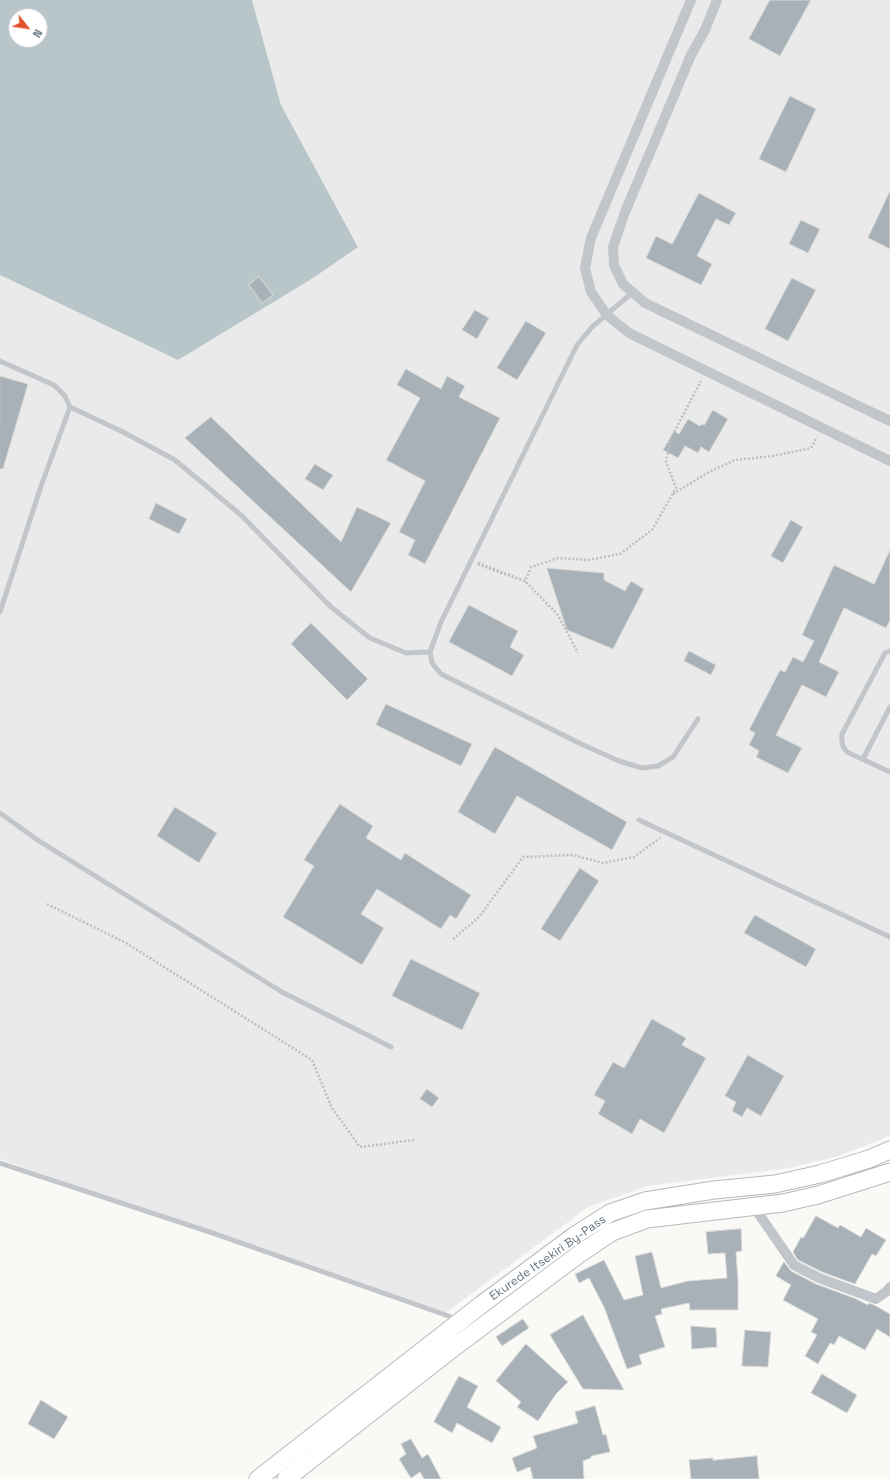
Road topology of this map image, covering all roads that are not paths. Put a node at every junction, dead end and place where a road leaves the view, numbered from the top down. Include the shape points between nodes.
1 (691, 0) edge
2 (717, 0) edge
3 (633, 292) junction
4 (607, 315) junction
5 (0, 361) edge
6 (70, 407) junction
7 (890, 421) edge
8 (890, 461) edge
9 (0, 612) edge
10 (890, 651) edge
11 (430, 652) junction
12 (890, 707) edge
13 (698, 719) dead end
14 (863, 759) junction
15 (890, 772) edge
16 (0, 813) edge
17 (639, 820) dead end
18 (890, 937) edge
19 (391, 1047) dead end
20 (890, 1150) edge
21 (0, 1163) edge
22 (890, 1172) edge
23 (754, 1207) junction
24 (890, 1286) edge
25 (461, 1320) junction
26 (258, 1479) edge
27 (286, 1479) edge

1 - 4 street via 591,238 585,268 591,292
2 - 3 street via 628,205 613,247 614,265 623,284
3 - 4 lane
3 - 7 street via 646,303
4 - 8 street via 629,334
4 - 11 lane via 592,327 577,345 441,622
5 - 6 lane via 54,385 65,396
6 - 9 lane
6 - 11 lane via 175,460 241,515 331,607 370,638 406,652
10 - 14 lane via 885,653 842,734 844,749
11 - 13 lane via 432,663 441,674 581,744 642,768 658,766 673,757
12 - 14 lane
14 - 15 lane
16 - 19 lane via 39,841 282,992
17 - 18 lane
20 - 25 main road, Ekurede Itsekiri By-Pass via 820,1174 774,1184 671,1196 645,1201 610,1213 574,1236
21 - 25 lane via 213,1232
22 - 23 main road, Ekurede Itsekiri By-Pass via 818,1195
23 - 24 street via 794,1265 819,1278 876,1299
23 - 27 main road, Ekurede Itsekiri By-Pass via 647,1219 612,1232 578,1254 448,1352
25 - 26 main road, Ekurede Itsekiri By-Pass

